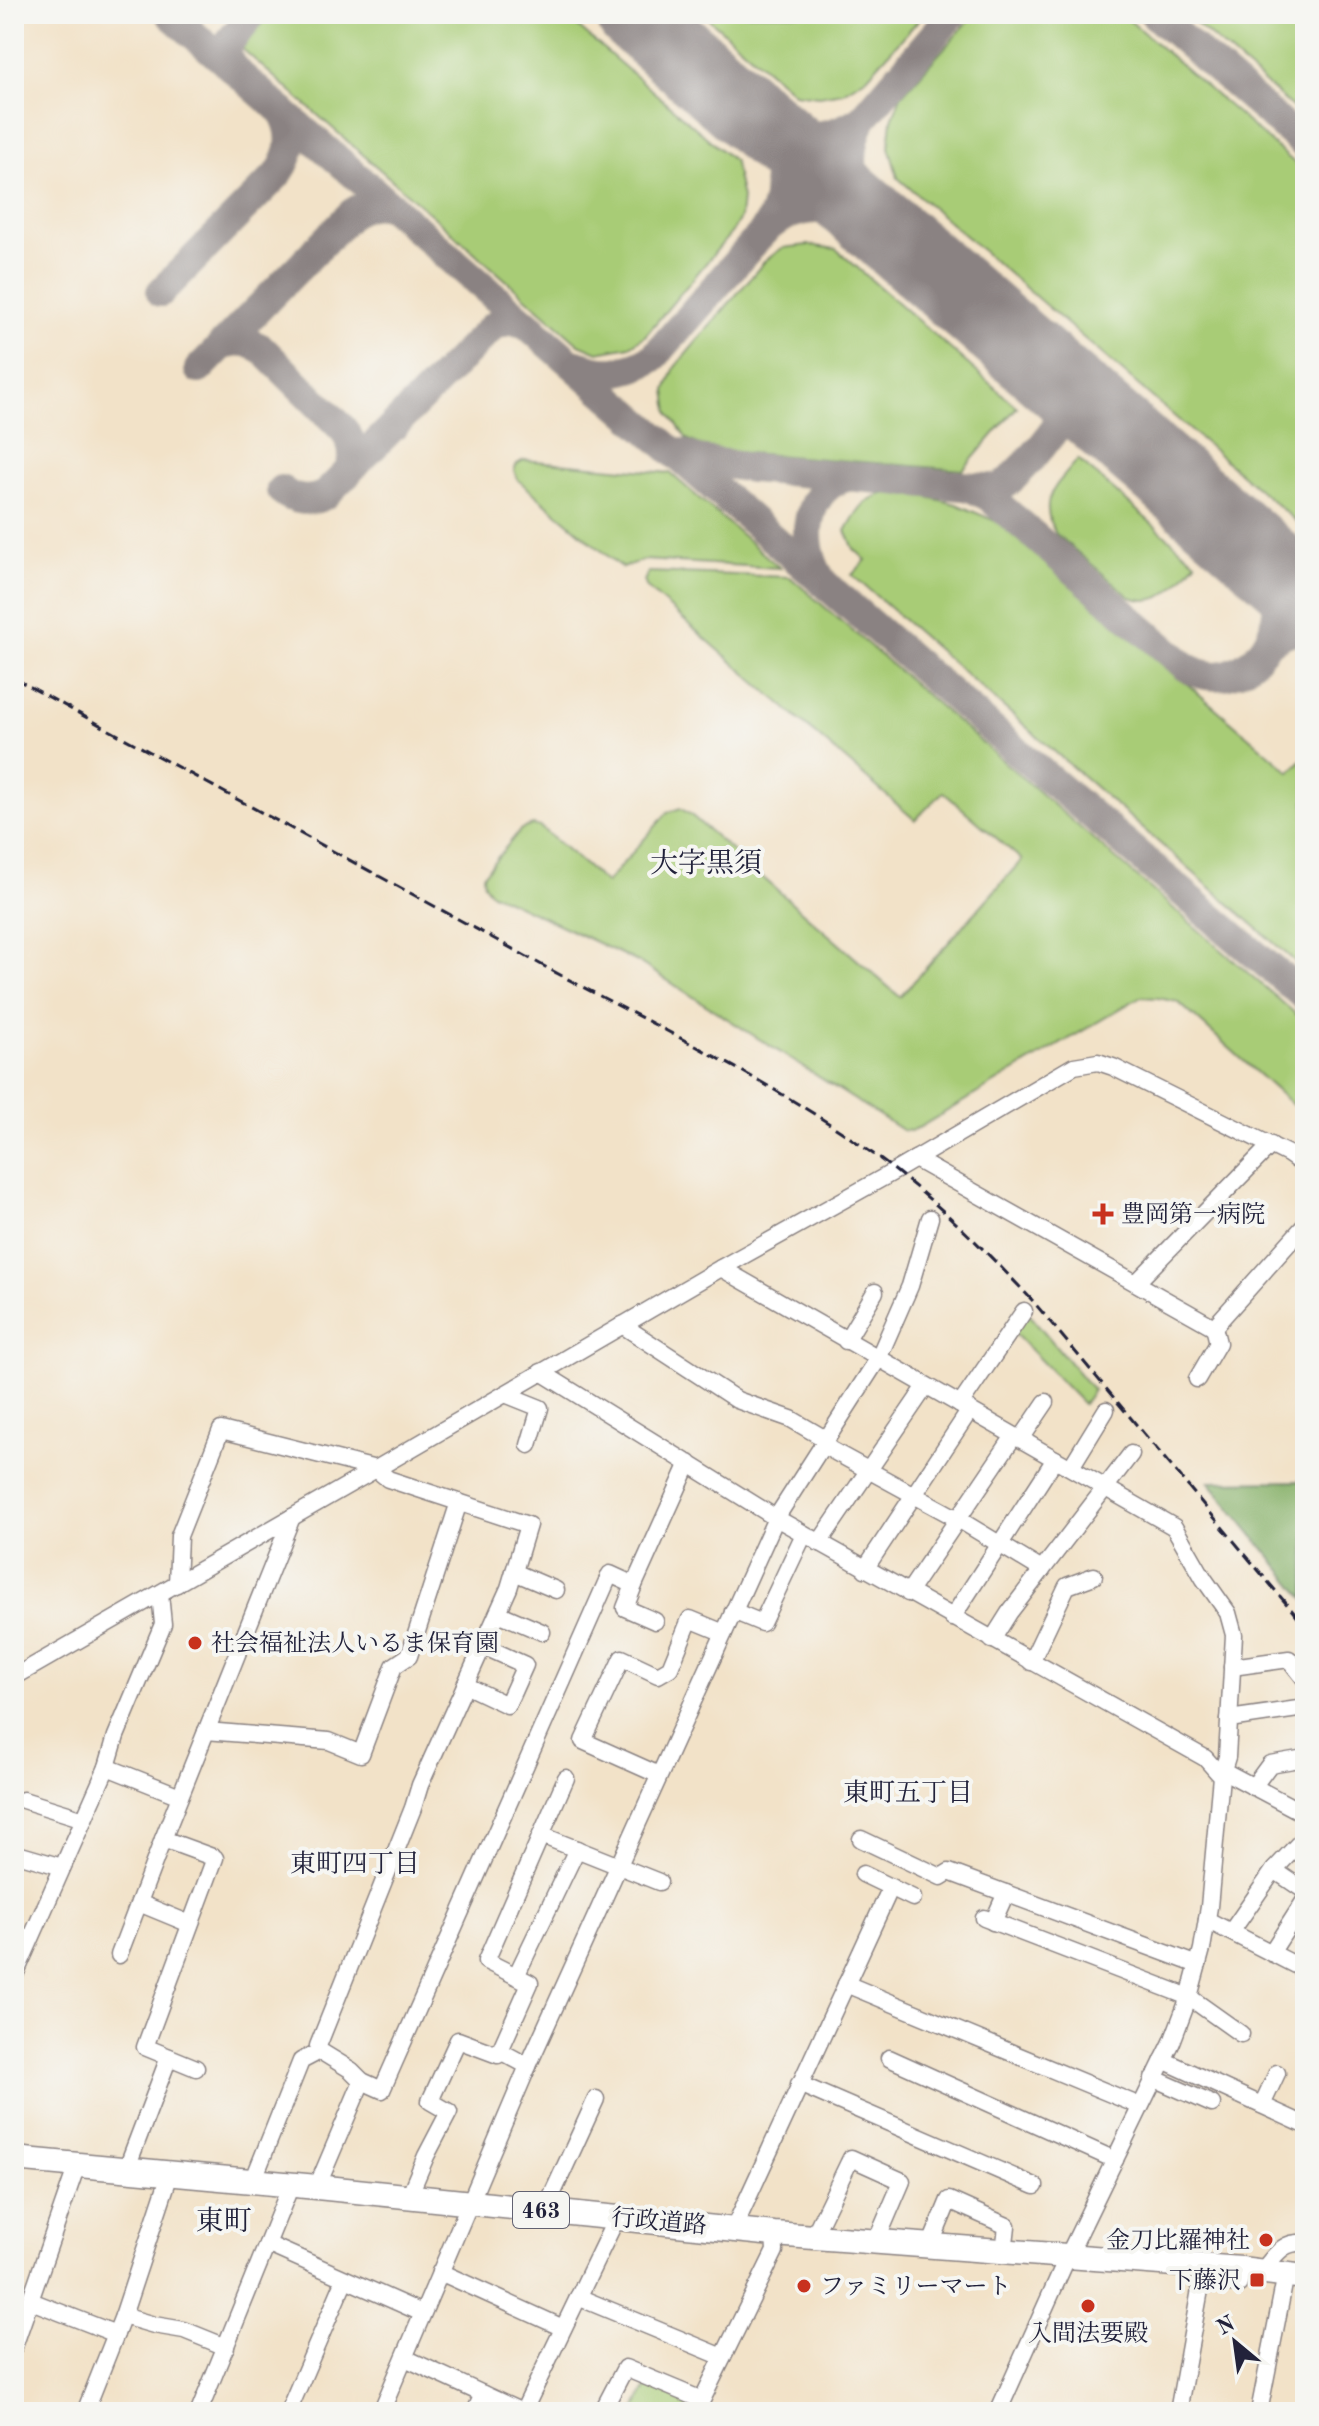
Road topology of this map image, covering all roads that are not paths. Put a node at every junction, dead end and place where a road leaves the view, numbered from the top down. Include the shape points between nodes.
1 (1271, 1145) junction
2 (915, 1159) junction
3 (1305, 1166) edge
4 (930, 1218) dead end
5 (1305, 1225) edge
6 (721, 1268) junction
7 (1137, 1282) junction
8 (875, 1292) dead end
9 (1024, 1311) dead end
10 (622, 1325) junction
11 (1214, 1327) junction
12 (846, 1341) junction
13 (878, 1359) junction
14 (541, 1372) junction
15 (1197, 1379) dead end
16 (926, 1386) junction
17 (505, 1394) junction
18 (1046, 1402) dead end
19 (965, 1408) junction
20 (1106, 1410) dead end
21 (1018, 1437) junction
22 (825, 1443) junction
23 (529, 1445) dead end
24 (1131, 1454) dead end
25 (1055, 1459) junction
26 (689, 1463) junction
27 (1071, 1467) junction
28 (376, 1469) junction
29 (868, 1470) junction
30 (1106, 1487) junction
31 (914, 1495) junction
32 (459, 1502) junction
33 (292, 1517) junction
34 (776, 1518) junction
35 (958, 1519) junction
36 (811, 1538) junction
37 (1000, 1543) junction
38 (865, 1569) junction
39 (514, 1572) junction
40 (1039, 1574) junction
41 (1094, 1576) dead end
42 (177, 1584) junction
43 (634, 1585) junction
44 (556, 1590) dead end
45 (1065, 1590) junction
46 (908, 1593) junction
47 (160, 1594) junction
48 (733, 1611) junction
49 (498, 1613) junction
50 (655, 1621) dead end
51 (958, 1621) junction
52 (542, 1632) dead end
53 (724, 1633) junction
54 (992, 1640) junction
55 (483, 1646) junction
56 (1031, 1662) junction
57 (1232, 1667) junction
58 (14, 1677) edge
59 (1305, 1679) edge
60 (465, 1685) junction
61 (1305, 1708) edge
62 (1229, 1719) junction
63 (206, 1731) junction
64 (1305, 1758) edge
65 (107, 1767) junction
66 (1222, 1773) junction
67 (659, 1775) junction
68 (566, 1778) dead end
69 (1253, 1787) junction
70 (180, 1796) junction
71 (23, 1800) dead end
72 (1305, 1814) edge
73 (84, 1819) junction
74 (541, 1835) junction
75 (1305, 1837) edge
76 (163, 1839) junction
77 (861, 1839) dead end
78 (577, 1849) junction
79 (14, 1853) edge
80 (618, 1866) junction
81 (62, 1867) junction
82 (1274, 1870) junction
83 (863, 1874) dead end
84 (659, 1882) dead end
85 (891, 1887) junction
86 (1305, 1891) edge
87 (1006, 1893) junction
88 (913, 1898) dead end
89 (1305, 1900) edge
90 (139, 1903) junction
91 (1207, 1920) junction
92 (190, 1924) junction
93 (1231, 1932) junction
94 (19, 1953) edge
95 (1271, 1953) junction
96 (119, 1955) dead end
97 (1198, 1965) junction
98 (1305, 1970) edge
99 (516, 1976) junction
100 (14, 1977) edge
101 (846, 1984) junction
102 (1189, 1997) junction
103 (1241, 2034) dead end
104 (320, 2051) junction
105 (500, 2051) junction
106 (169, 2057) junction
107 (889, 2058) dead end
108 (1163, 2060) junction
109 (528, 2066) junction
110 (196, 2068) dead end
111 (1277, 2073) dead end
112 (1153, 2078) junction
113 (362, 2081) junction
114 (799, 2084) junction
115 (596, 2099) dead end
116 (1212, 2104) dead end
117 (1262, 2105) junction
118 (1140, 2106) junction
119 (1305, 2125) edge
120 (14, 2159) edge
121 (1115, 2160) junction
122 (77, 2165) junction
123 (126, 2170) junction
124 (170, 2174) junction
125 (253, 2181) junction
126 (291, 2185) junction
127 (1035, 2186) dead end
128 (317, 2187) junction
129 (409, 2196) junction
130 (470, 2203) junction
131 (545, 2210) junction
132 (617, 2217) junction
133 (734, 2228) junction
134 (774, 2234) junction
135 (813, 2237) junction
136 (876, 2242) junction
137 (1305, 2243) edge
138 (267, 2244) junction
139 (930, 2246) junction
140 (1004, 2252) junction
141 (1068, 2256) junction
142 (440, 2272) junction
143 (1274, 2273) edge
144 (345, 2279) junction
145 (578, 2297) junction
146 (31, 2301) junction
147 (422, 2313) junction
148 (123, 2316) junction
149 (563, 2328) junction
150 (116, 2334) junction
151 (14, 2347) edge
152 (226, 2347) junction
153 (723, 2357) junction
154 (405, 2358) junction
155 (483, 2394) junction
156 (85, 2412) edge
157 (199, 2412) edge
158 (288, 2412) edge
159 (381, 2412) edge
160 (475, 2412) edge
161 (522, 2412) edge
162 (602, 2412) edge
163 (998, 2412) edge
164 (1178, 2412) edge
165 (1259, 2412) edge

1 - 2 street via 1098,1062 1064,1071
1 - 3 street
1 - 7 street
2 - 6 street
2 - 7 street
4 - 13 street via 910,1286
5 - 11 street
6 - 10 street
6 - 12 street
7 - 11 street
8 - 12 street
9 - 19 street
10 - 14 street
10 - 22 street via 737,1400 791,1419
11 - 15 street via 1218,1343
12 - 13 street
13 - 16 street
13 - 22 street
14 - 17 street
14 - 26 street
16 - 19 street
16 - 29 street
17 - 23 street via 540,1408
17 - 28 street
18 - 21 street
19 - 21 street
19 - 31 street
20 - 27 street
21 - 25 street
21 - 35 street
22 - 29 street
22 - 34 street
24 - 30 street
25 - 27 street
25 - 37 street
26 - 34 street
26 - 43 street
27 - 30 street
28 - 32 street via 388,1479
28 - 33 street
28 - 42 street via 221,1430 179,1536
29 - 31 street
29 - 36 street
30 - 40 street
30 - 57 street via 1174,1527 1228,1613 1234,1635
31 - 35 street
31 - 38 street
32 - 39 street via 528,1525
32 - 63 street via 409,1656 394,1666 361,1754 329,1741
33 - 42 street
33 - 63 street
34 - 36 street
34 - 48 street
35 - 37 street
35 - 46 street
36 - 38 street
36 - 48 street via 762,1623
37 - 40 street
37 - 51 street
38 - 46 street
39 - 44 street
39 - 49 street
40 - 45 street
40 - 54 street
41 - 45 street
42 - 47 street
43 - 50 street via 625,1608
43 - 113 street via 610,1574 382,2090
45 - 56 street
46 - 51 street
47 - 58 street
47 - 65 street via 163,1624
48 - 53 street
49 - 52 street
49 - 55 street
51 - 54 street
53 - 67 street
53 - 67 street via 690,1619 670,1668 658,1675 622,1658 583,1741
54 - 56 street
55 - 60 street
55 - 60 street via 525,1665 507,1705
56 - 66 street via 1205,1758
57 - 59 street via 1289,1659
57 - 62 street
60 - 104 street via 420,1785
61 - 62 street
62 - 66 street
63 - 70 street
64 - 69 street via 1270,1764
65 - 70 street
65 - 73 street
66 - 69 street
66 - 91 street
67 - 80 street
68 - 74 street
69 - 72 street
70 - 76 street
71 - 73 street
73 - 81 street
74 - 78 street
74 - 99 street via 486,1961
75 - 82 street
76 - 90 street
76 - 92 street via 215,1858
77 - 87 street via 941,1877 949,1872
78 - 80 street
78 - 99 street
79 - 81 street
80 - 84 street
80 - 109 street
81 - 94 street
82 - 86 street
82 - 93 street
83 - 85 street
85 - 88 street
85 - 101 street
87 - 97 street
87 - 102 street via 989,1920
89 - 95 street
90 - 92 street
90 - 96 street
91 - 93 street
91 - 97 street
92 - 106 street via 145,2047
93 - 95 street
94 - 100 street
95 - 98 street
97 - 102 street
99 - 105 street via 530,1983
101 - 114 street
101 - 118 street
102 - 103 street
102 - 108 street
104 - 113 street
104 - 125 street via 301,2061
105 - 109 street
105 - 129 street via 498,2055 458,2040 430,2101 449,2112
106 - 110 street
106 - 123 street
107 - 121 street
108 - 112 street
108 - 117 street
109 - 130 street
111 - 117 street
112 - 116 street
112 - 118 street
113 - 128 street
114 - 127 street
114 - 133 street
115 - 131 street
117 - 119 street
118 - 121 street
120 - 122 highway, 行政道路 / 463
121 - 141 street
122 - 123 highway, 行政道路 / 463
122 - 146 street
123 - 124 highway, 行政道路 / 463
124 - 125 highway, 行政道路 / 463
124 - 148 street
125 - 126 highway, 行政道路 / 463
126 - 128 highway, 行政道路 / 463
126 - 138 street
128 - 129 highway, 行政道路 / 463
129 - 130 highway, 行政道路 / 463
130 - 131 highway, 行政道路 / 463
130 - 142 street
131 - 132 highway, 行政道路 / 463
132 - 133 highway, 行政道路 / 463
132 - 145 street
133 - 134 highway, 行政道路 / 463
134 - 135 highway, 行政道路 / 463
134 - 153 street via 775,2251
135 - 136 highway, 行政道路 / 463
135 - 136 street via 851,2158 902,2181
136 - 139 highway, 行政道路 / 463
137 - 143 street via 1283,2248
138 - 144 street
138 - 152 street
139 - 140 highway, 行政道路 / 463
139 - 140 street via 949,2200 1007,2226
140 - 141 highway, 行政道路 / 463
141 - 143 highway, 行政道路 / 463
141 - 163 street
142 - 147 street
142 - 149 street
143 - 164 street via 1239,2284 1201,2284
143 - 165 street
144 - 147 street
144 - 158 street
145 - 149 street
145 - 153 street
146 - 150 street
146 - 151 street
147 - 154 street
148 - 150 street
148 - 152 street via 184,2330
149 - 161 street
150 - 156 street
152 - 157 street
153 - 162 street via 702,2400 625,2368
154 - 155 street
154 - 159 street
155 - 160 street
155 - 161 street

